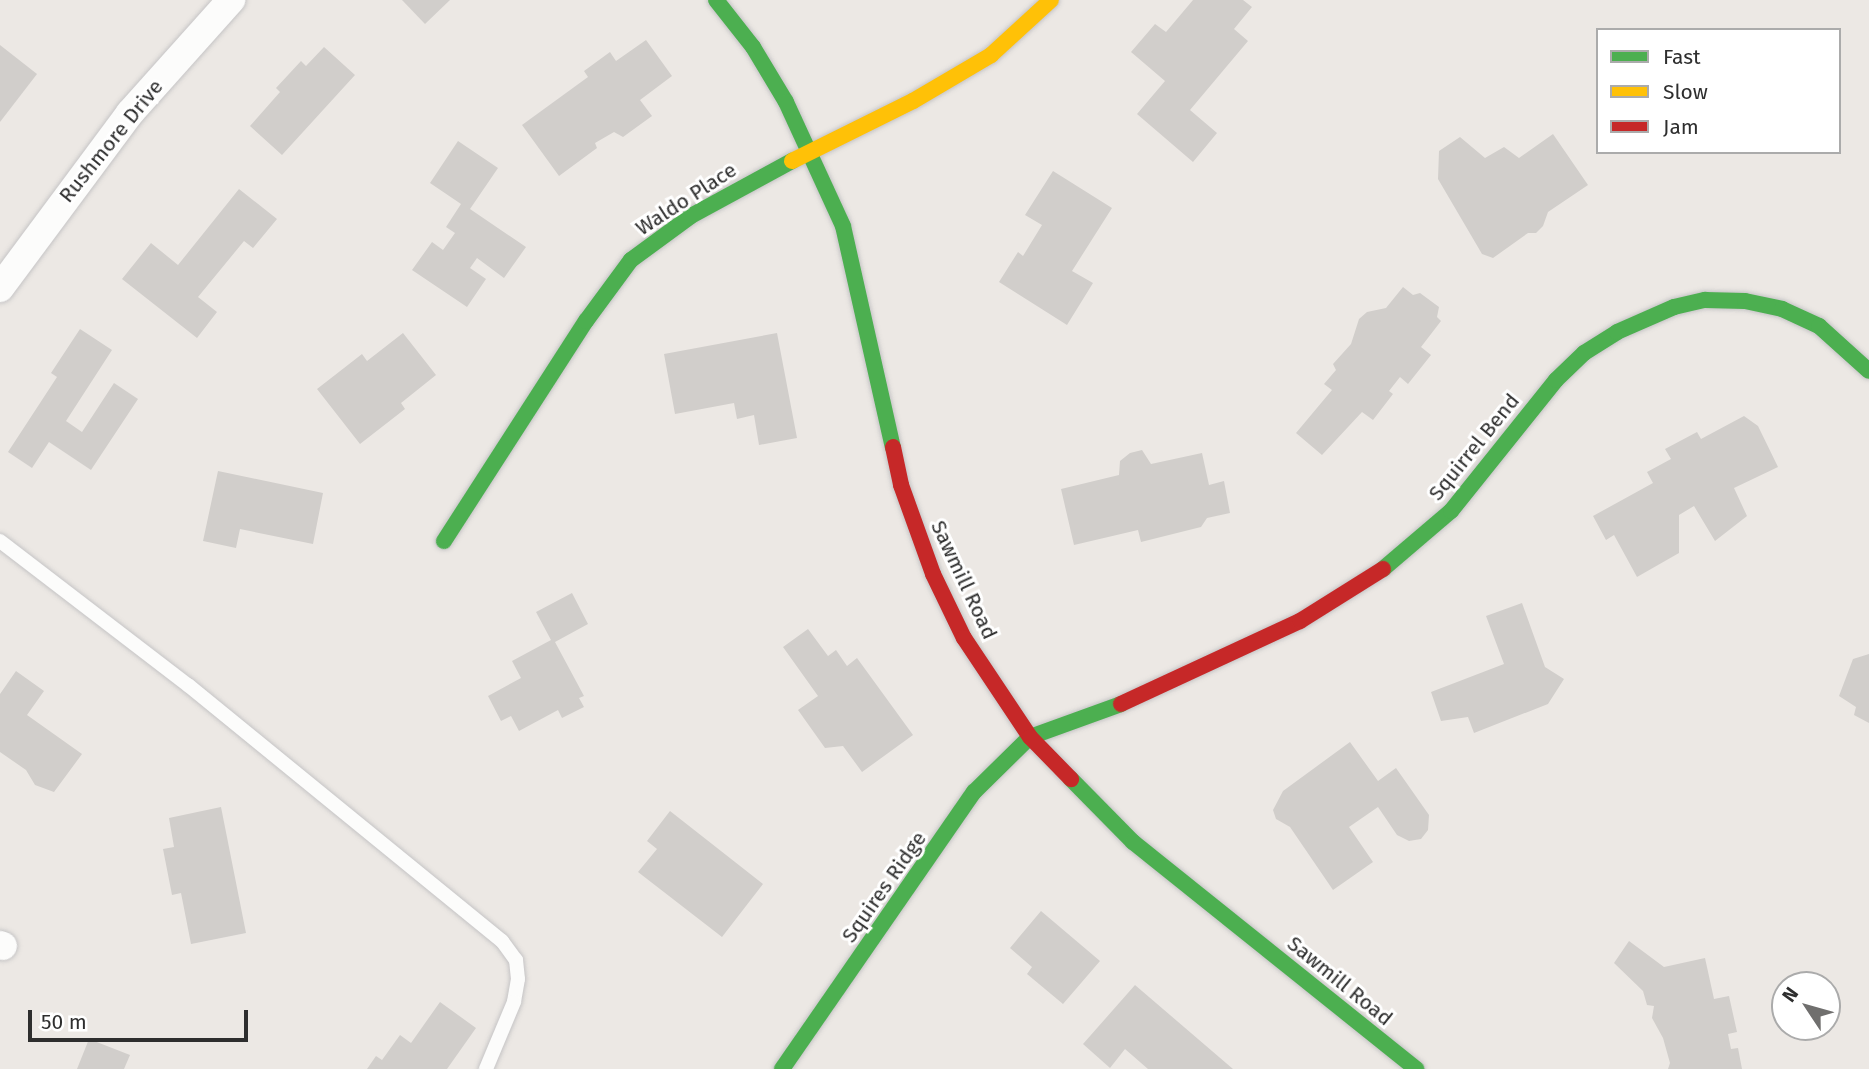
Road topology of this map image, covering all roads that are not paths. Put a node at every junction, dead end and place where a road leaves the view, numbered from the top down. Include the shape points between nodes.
1 (231, 0) edge
2 (716, 0) edge
3 (1051, 0) edge
4 (811, 153) junction
5 (0, 288) edge
6 (1869, 371) edge
7 (0, 541) edge
8 (444, 541) dead end
9 (1030, 737) junction
10 (486, 1069) edge
11 (782, 1069) edge
12 (1416, 1069) edge

1 - 5 street, Rushmore Drive via 130,113
2 - 4 street, Sawmill Road via 753,47
3 - 4 street, Waldo Place via 991,55
4 - 8 street, Waldo Place via 691,216 631,260 586,321
4 - 9 street, Sawmill Road via 843,226 901,485 933,574 964,639
6 - 9 street, Squirrel Bend via 1819,326 1782,309 1745,301 1705,300 1674,307 1617,332 1584,353 1556,380 1451,511 1376,576 1247,647 1107,710
7 - 10 lane via 188,685 502,941 516,960 518,979 514,1002
9 - 11 street, Squires Ridge via 974,792
9 - 12 street, Sawmill Road via 1133,842

